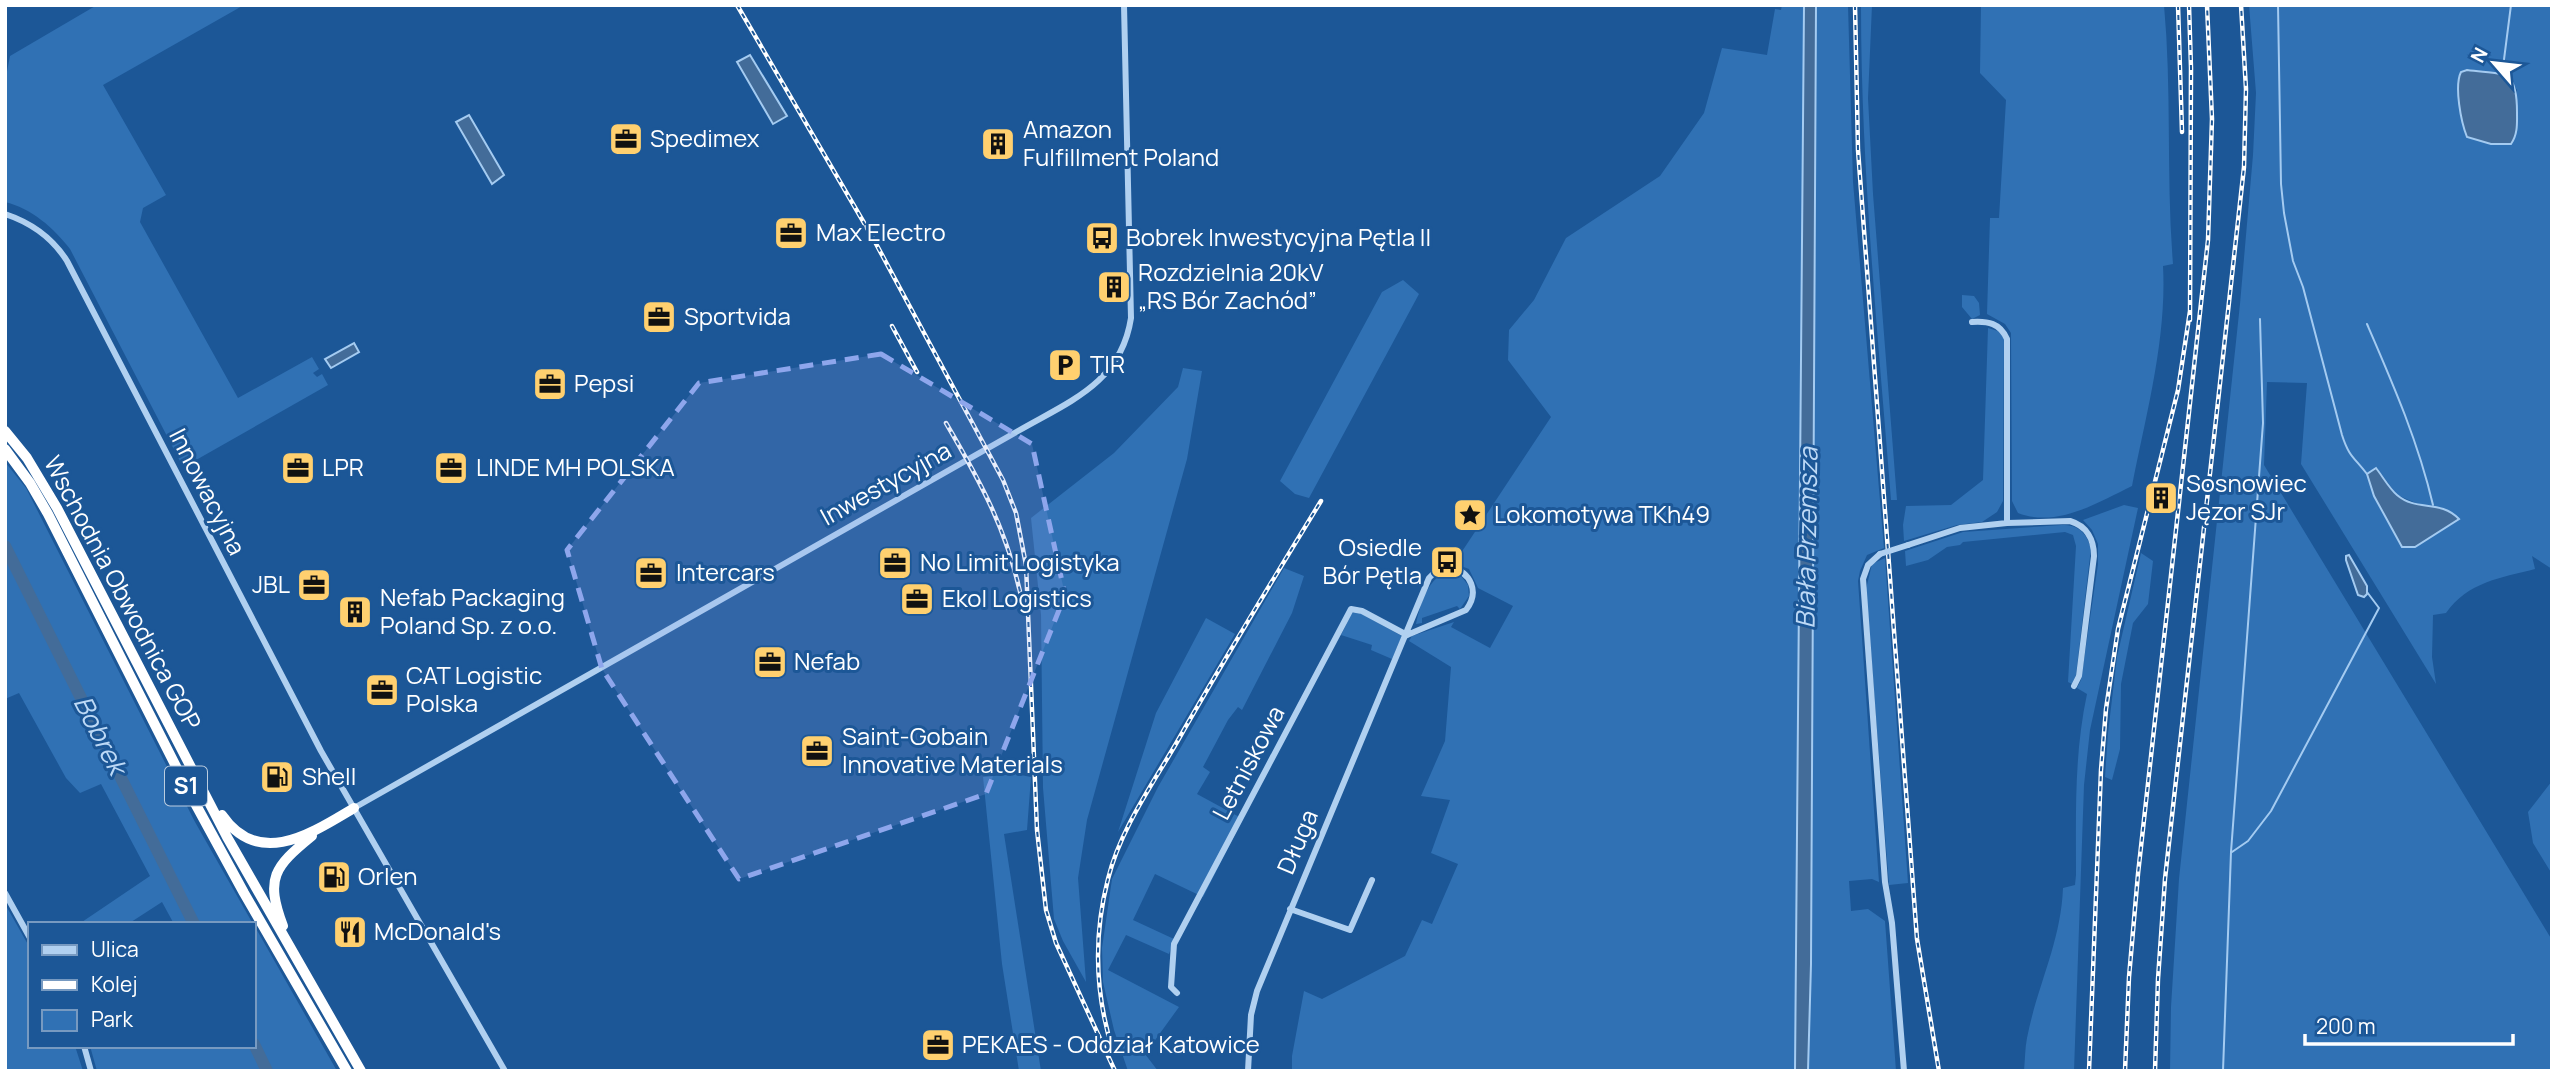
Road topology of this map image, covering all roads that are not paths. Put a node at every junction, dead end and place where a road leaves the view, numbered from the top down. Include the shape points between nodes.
1 (1124, 5) edge
2 (5, 214) edge
3 (1972, 322) dead end
4 (5, 431) edge
5 (5, 449) edge
6 (2007, 523) junction
7 (1407, 635) junction
8 (2074, 686) dead end
9 (192, 773) junction
10 (354, 808) junction
11 (322, 827) junction
12 (1372, 880) dead end
13 (5, 894) edge
14 (1290, 909) junction
15 (28, 934) edge
16 (295, 959) junction
17 (1177, 993) dead end
18 (85, 1048) edge
19 (91, 1071) edge
20 (347, 1071) edge
21 (361, 1071) edge
22 (505, 1071) edge
23 (1248, 1071) edge
24 (1904, 1071) edge

1 - 10 street, Inwestycyjna via 1132,318 1121,355 1103,378 1027,426
2 - 10 street, Innowacyjna via 42,233 67,261
3 - 6 street via 1987,321 2007,339
4 - 9 highway, Wschodnia Obwodnica GOP / S1 via 57,508
5 - 20 highway, Wschodnia Obwodnica GOP / S1 via 48,514 190,794
6 - 8 street via 2070,521 2092,540 2094,556
6 - 24 street, bridge via 1959,528 1880,554 1868,565 1863,579
7 - 7 street, Długa via 1461,614 1472,602 1472,583 1466,575 1450,566 1429,578
7 - 14 street, Długa
7 - 17 street, Letniskowa via 1351,609 1174,944 1171,987
9 - 11 highway via 229,825 247,839 269,845
9 - 16 highway, Wschodnia Obwodnica GOP / S1
10 - 11 highway
10 - 22 street, Innowacyjna
11 - 16 highway via 292,852 275,879 273,898
12 - 14 street via 1350,930
13 - 15 street
14 - 23 street, Długa via 1253,1004
16 - 21 highway, Wschodnia Obwodnica GOP / S1
18 - 19 street

